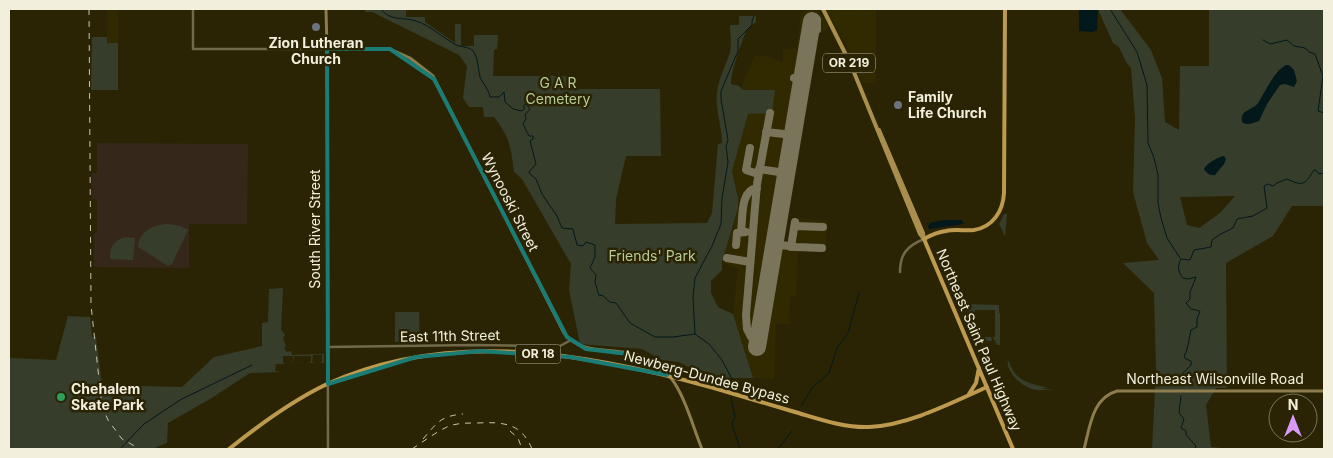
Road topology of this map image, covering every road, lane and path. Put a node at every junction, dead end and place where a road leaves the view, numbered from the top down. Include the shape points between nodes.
1 (193, 9) edge
2 (326, 9) edge
3 (821, 9) edge
4 (1005, 9) edge
5 (327, 49) junction
6 (924, 239) junction
7 (900, 272) dead end
8 (571, 340) junction
9 (327, 347) junction
10 (978, 368) junction
11 (987, 387) junction
12 (1324, 390) edge
13 (968, 395) junction
14 (229, 449) edge
15 (328, 449) edge
16 (702, 449) edge
17 (1013, 449) edge
18 (1084, 449) edge

1 - 5 street via 192,49
2 - 5 main road, South River Street
3 - 6 main road, Northeast Saint Paul Highway / OR 219 via 842,47 898,185
4 - 6 highway via 1002,206 985,227 942,231
5 - 8 main road, Wynooski Street via 390,49 433,76 561,328
5 - 9 street, South River Street
6 - 7 street via 910,245 904,252
6 - 10 highway, Northeast Saint Paul Highway / OR 219
8 - 9 street, East 11th Street via 560,346
8 - 16 main road via 591,350 637,355 658,366 681,397
9 - 15 street, South River Street
10 - 11 highway, Northeast Saint Paul Highway / OR 219
10 - 13 highway via 976,383
11 - 13 highway, Newberg-Dundee Bypass / OR 18
11 - 17 highway, Northeast Saint Paul Highway / OR 219
12 - 18 main road, Northeast Wilsonville Road via 1117,391 1107,395 1096,407
13 - 14 highway, Newberg-Dundee Bypass / OR 18 via 904,421 869,427 835,424 648,370 586,359 516,352 452,352 393,361 351,374 307,394

